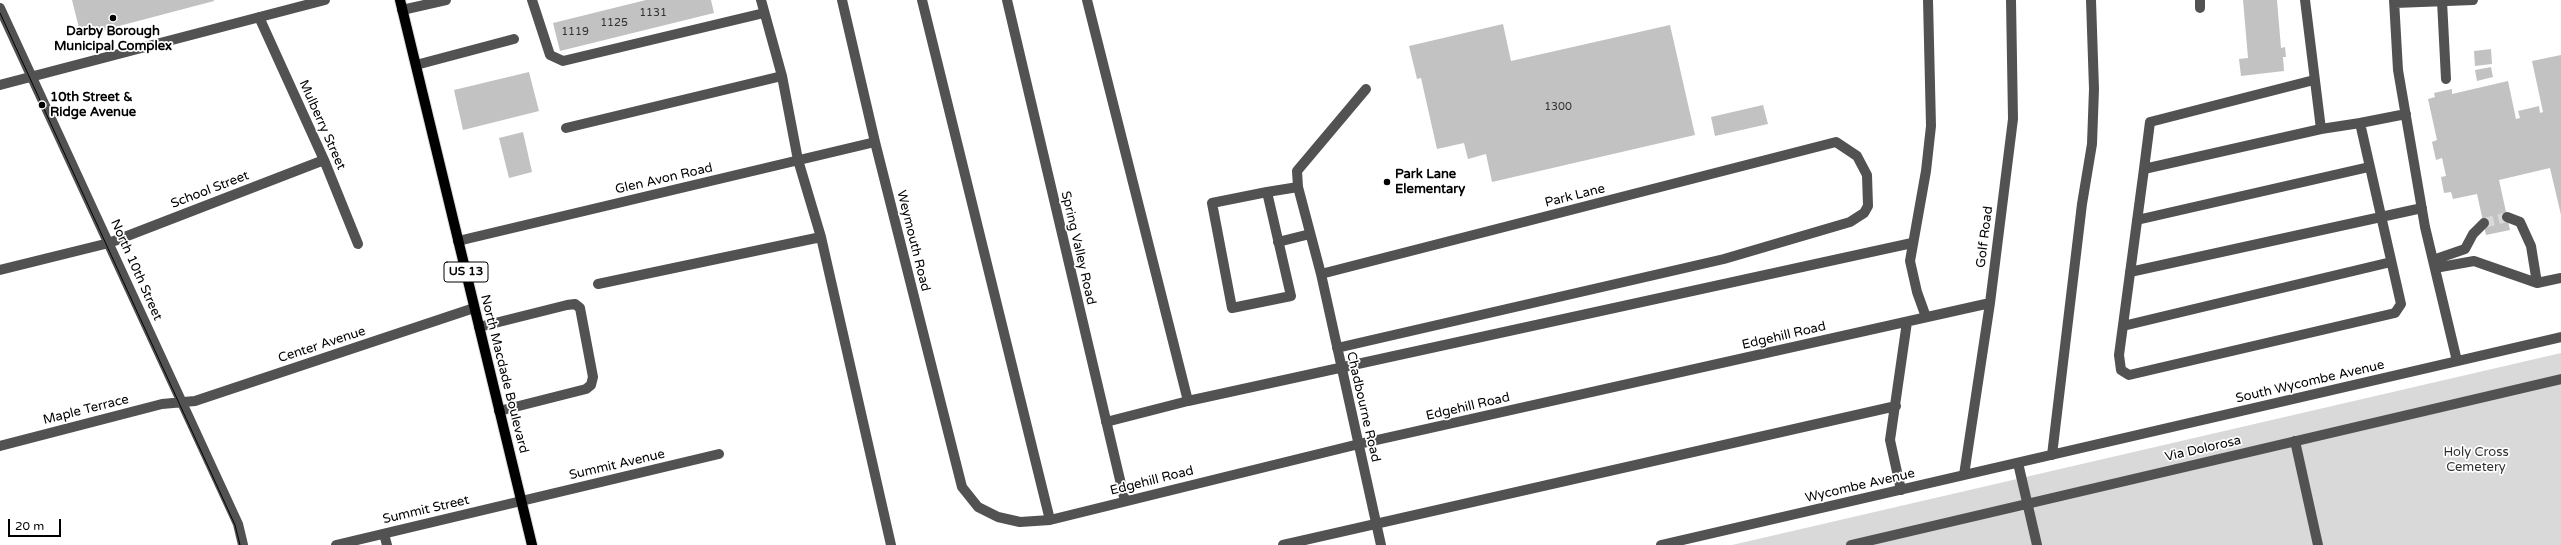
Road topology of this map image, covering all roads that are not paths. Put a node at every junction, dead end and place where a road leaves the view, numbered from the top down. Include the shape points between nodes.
1 (325, 0) edge
2 (400, 0) edge
3 (446, 0) edge
4 (532, 0) edge
5 (761, 0) edge
6 (842, 0) edge
7 (922, 0) edge
8 (1007, 0) edge
9 (1087, 0) edge
10 (1928, 0) edge
11 (2011, 0) edge
12 (2091, 0) edge
13 (2305, 0) edge
14 (2473, 0) edge
15 (2442, 1) junction
16 (2394, 2) edge
17 (293, 4) edge
18 (0, 8) edge
19 (402, 10) junction
20 (764, 12) junction
21 (260, 17) junction
22 (514, 39) dead end
23 (416, 65) junction
24 (782, 76) junction
25 (33, 77) junction
26 (2446, 79) dead end
27 (2314, 80) junction
28 (0, 85) edge
29 (1366, 89) dead end
30 (2406, 114) junction
31 (2360, 123) junction
32 (566, 128) dead end
33 (2321, 130) junction
34 (875, 142) junction
35 (324, 160) junction
36 (798, 160) junction
37 (2369, 167) junction
38 (2144, 169) junction
39 (1298, 186) junction
40 (1267, 192) junction
41 (2422, 208) junction
42 (2507, 217) dead end
43 (2381, 218) junction
44 (2137, 220) junction
45 (2484, 223) tunnel mouth
46 (1310, 234) junction
47 (821, 237) junction
48 (458, 241) junction
49 (1278, 242) junction
50 (107, 243) junction
51 (1912, 243) junction
52 (358, 244) dead end
53 (2391, 262) junction
54 (2434, 264) junction
55 (0, 270) edge
56 (2130, 272) junction
57 (1321, 274) junction
58 (2561, 278) edge
59 (2537, 283) junction
60 (598, 284) dead end
61 (1990, 303) junction
62 (474, 308) junction
63 (1926, 317) junction
64 (1907, 322) junction
65 (2123, 326) junction
66 (479, 327) junction
67 (2561, 337) edge
68 (1336, 348) junction
69 (2457, 361) junction
70 (1341, 369) junction
71 (2561, 379) edge
72 (1188, 400) junction
73 (180, 403) junction
74 (1896, 406) junction
75 (499, 411) junction
76 (1106, 422) junction
77 (2295, 441) junction
78 (1359, 444) junction
79 (0, 446) edge
80 (2064, 452) joint
81 (719, 454) dead end
82 (2052, 455) junction
83 (2018, 463) junction
84 (1964, 475) junction
85 (962, 487) joint
86 (1902, 490) junction
87 (521, 501) junction
88 (1125, 501) junction
89 (2028, 504) junction
90 (1050, 520) junction
91 (1376, 523) junction
92 (384, 534) junction
93 (243, 545) edge
94 (336, 545) edge
95 (387, 545) edge
96 (532, 545) edge
97 (892, 545) edge
98 (1283, 545) edge
99 (1381, 545) edge
100 (1661, 545) edge
101 (1851, 545) edge
102 (2037, 545) edge
103 (2318, 545) edge

1 - 17 street
2 - 19 main road, North Macdade Boulevard / US 13
3 - 19 street
4 - 20 street via 550,55 563,61
5 - 20 street
6 - 34 street, Weymouth Road
7 - 90 street
8 - 76 street, Spring Valley Road
9 - 72 street
10 - 51 street via 1931,126 1926,171
11 - 61 street, Golf Road via 2014,119
12 - 82 street via 2094,89 2092,144 2082,204
13 - 27 street
14 - 15 street
15 - 16 street
15 - 26 street
16 - 30 street via 2398,70
17 - 21 street
18 - 25 street, North 10th Street
19 - 23 main road, North Macdade Boulevard / US 13
20 - 24 street
21 - 25 street
21 - 35 street, Mulberry Street
22 - 23 street
23 - 48 main road, North Macdade Boulevard / US 13
24 - 32 street
24 - 36 street
25 - 28 street
25 - 50 street, North 10th Street
27 - 33 street
27 - 38 street via 2150,122
29 - 39 street via 1297,171
30 - 31 street
30 - 41 street
31 - 33 street
31 - 37 street
33 - 38 street
34 - 36 street, Glen Avon Road
34 - 85 street, Weymouth Road
35 - 50 street, School Street
35 - 52 street, Mulberry Street
36 - 47 street
36 - 48 street, Glen Avon Road
37 - 43 street
37 - 44 street
38 - 44 street
39 - 40 street
39 - 46 street, Chadbourne Road
40 - 49 street
40 - 49 street via 1212,203 1232,308 1291,296
41 - 43 street
41 - 54 street
42 - 59 street via 2520,222 2531,246
43 - 53 street
43 - 56 street
44 - 56 street
45 - 54 street via 2473,234 2466,249
46 - 49 street
46 - 57 street, Chadbourne Road
47 - 60 street
47 - 97 street
48 - 62 main road, North Macdade Boulevard / US 13
50 - 55 street, School Street
50 - 73 street, North 10th Street
51 - 63 street via 1912,274
51 - 70 street
53 - 65 street
53 - 65 street via 2401,304 2395,313 2128,375 2121,370 2119,355
54 - 59 street via 2474,261
54 - 69 street
56 - 65 street
57 - 68 street, Chadbourne Road
57 - 68 street, Park Lane via 1836,142 1857,156 1867,175 1868,206 1864,213 1850,222 1724,258
58 - 59 street
61 - 63 street, Edgehill Road
61 - 84 street, Golf Road
62 - 66 main road, North Macdade Boulevard / US 13
62 - 73 street, Center Avenue via 195,401
63 - 64 street, Edgehill Road
64 - 74 street
64 - 78 street, Edgehill Road
66 - 75 main road, North Macdade Boulevard / US 13
66 - 75 street via 567,305 575,304 580,308 593,377 591,385 586,390
67 - 69 street, South Wycombe Avenue
68 - 70 street, Chadbourne Road
69 - 80 street, South Wycombe Avenue
70 - 72 street
70 - 78 street, Chadbourne Road
71 - 77 street, Via Dolorosa
72 - 76 street
73 - 79 street, Maple Terrace via 162,404
73 - 93 street, North 10th Street via 238,524
74 - 86 street via 1890,440
74 - 91 street
75 - 87 main road, North Macdade Boulevard / US 13
76 - 88 street, Spring Valley Road
77 - 89 street, Via Dolorosa
77 - 103 street
78 - 88 street, Edgehill Road
78 - 91 street, Chadbourne Road
80 - 82 street, Wycombe Avenue
81 - 87 street, Summit Avenue
82 - 83 street, Wycombe Avenue
83 - 84 street, Wycombe Avenue
83 - 89 street
84 - 86 street, Wycombe Avenue
85 - 90 street, Edgehill Road via 978,507 998,517 1020,522
86 - 100 street, Wycombe Avenue
87 - 92 street, Summit Street
87 - 96 main road, North Macdade Boulevard / US 13
88 - 90 street, Edgehill Road
89 - 101 street, Via Dolorosa
89 - 102 street
91 - 98 street
91 - 99 street, Chadbourne Road
92 - 94 street, Summit Street
92 - 95 street

